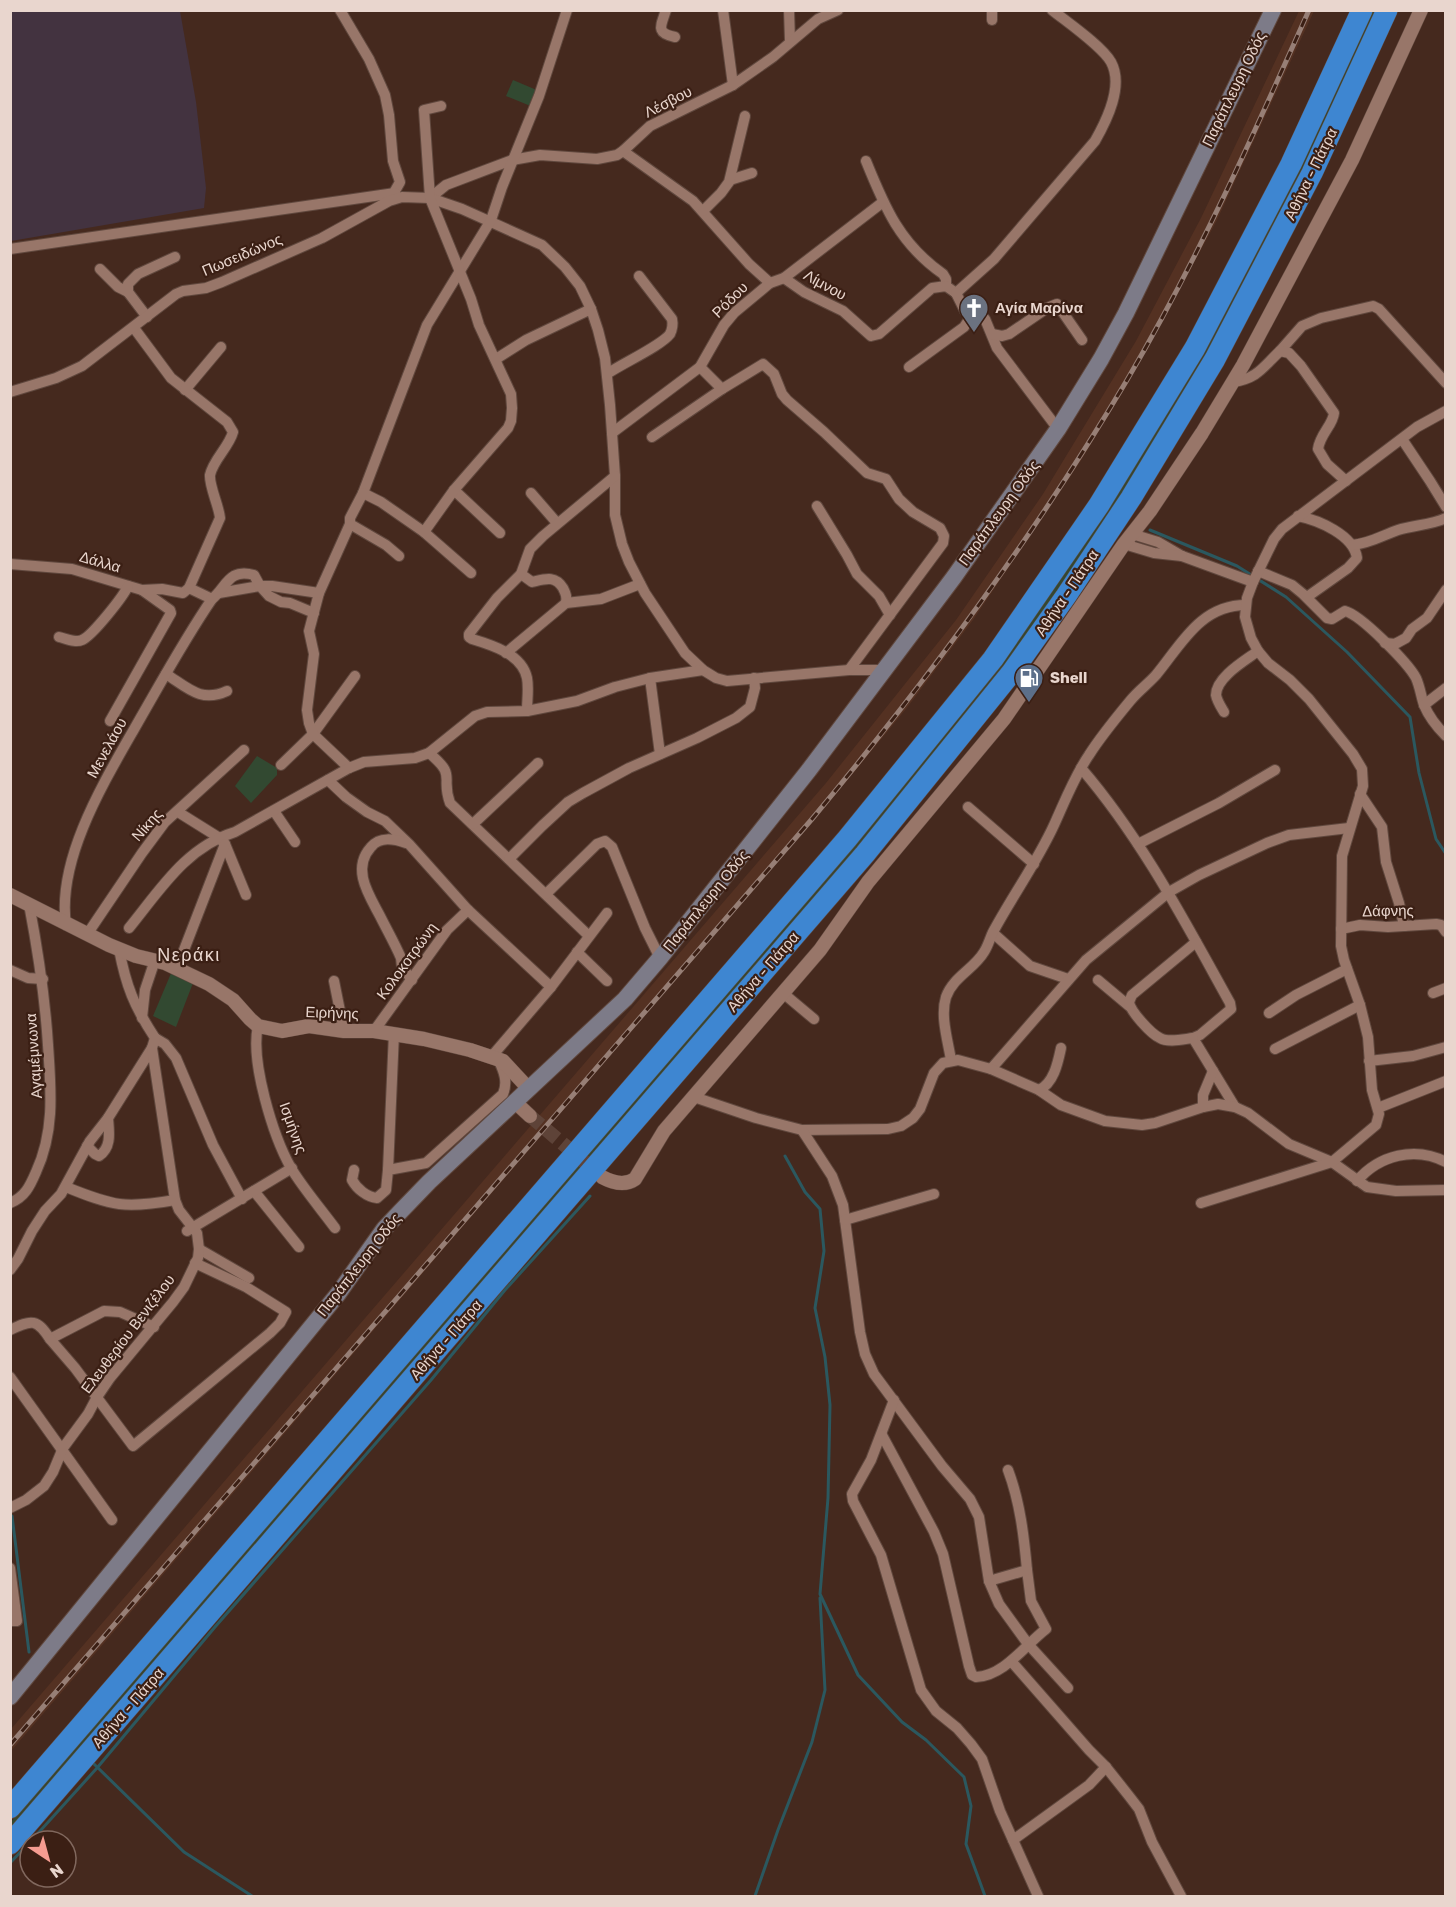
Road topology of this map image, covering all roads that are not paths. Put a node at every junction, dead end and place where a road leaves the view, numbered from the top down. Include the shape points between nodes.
1 (340, 10) edge
2 (567, 10) edge
3 (666, 10) edge
4 (723, 10) edge
5 (789, 10) edge
6 (837, 10) edge
7 (1052, 10) edge
8 (1273, 10) edge
9 (1362, 10) edge
10 (1387, 10) edge
11 (1421, 10) edge
12 (675, 37) dead end
13 (790, 41) junction
14 (733, 85) junction
15 (441, 106) dead end
16 (745, 116) dead end
17 (623, 151) junction
18 (512, 160) junction
19 (866, 161) dead end
20 (752, 173) dead end
21 (730, 180) junction
22 (392, 197) junction
23 (430, 198) junction
24 (883, 201) junction
25 (703, 211) junction
26 (491, 220) junction
27 (10, 249) edge
28 (175, 257) dead end
29 (100, 269) dead end
30 (460, 275) junction
31 (639, 276) dead end
32 (784, 278) junction
33 (770, 283) junction
34 (946, 286) junction
35 (128, 292) junction
36 (956, 293) junction
37 (591, 309) junction
38 (970, 315) junction
39 (147, 317) junction
40 (134, 328) junction
41 (992, 334) junction
42 (1082, 340) dead end
43 (221, 347) dead end
44 (1280, 351) junction
45 (496, 359) junction
46 (700, 367) junction
47 (909, 367) dead end
48 (607, 374) junction
49 (1233, 382) junction
50 (1446, 383) edge
51 (722, 389) junction
52 (185, 390) junction
53 (10, 392) edge
54 (1446, 411) edge
55 (1058, 429) junction
56 (612, 433) junction
57 (652, 437) dead end
58 (1402, 439) junction
59 (615, 476) junction
60 (1346, 481) junction
61 (454, 490) junction
62 (363, 493) junction
63 (531, 493) dead end
64 (817, 506) dead end
65 (1446, 507) edge
66 (1298, 516) junction
67 (1446, 518) edge
68 (557, 523) junction
69 (350, 524) junction
70 (424, 532) junction
71 (500, 533) dead end
72 (1128, 539) junction
73 (1352, 545) junction
74 (399, 556) dead end
75 (10, 564) edge
76 (1258, 571) junction
77 (471, 573) dead end
78 (521, 574) junction
79 (1253, 582) junction
80 (640, 584) junction
81 (128, 586) junction
82 (260, 586) junction
83 (189, 588) junction
84 (142, 590) junction
85 (1446, 590) edge
86 (319, 593) junction
87 (215, 596) junction
88 (1307, 597) junction
89 (566, 603) junction
90 (1246, 605) junction
91 (314, 613) junction
92 (890, 615) junction
93 (59, 637) dead end
94 (1385, 643) junction
95 (1258, 651) junction
96 (506, 653) junction
97 (703, 670) junction
98 (849, 670) junction
99 (886, 670) junction
100 (166, 674) junction
101 (355, 676) dead end
102 (650, 678) junction
103 (754, 678) junction
104 (1446, 688) edge
105 (227, 690) dead end
106 (1424, 705) junction
107 (527, 711) junction
108 (1224, 712) dead end
109 (110, 721) dead end
110 (313, 734) junction
111 (1446, 736) edge
112 (244, 750) dead end
113 (429, 753) junction
114 (660, 754) junction
115 (538, 763) dead end
116 (281, 765) dead end
117 (349, 768) junction
118 (1081, 768) junction
119 (1275, 770) dead end
120 (328, 780) junction
121 (1360, 794) junction
122 (968, 807) dead end
123 (274, 811) junction
124 (178, 812) junction
125 (473, 824) junction
126 (1349, 828) junction
127 (221, 841) junction
128 (295, 842) dead end
129 (409, 844) junction
130 (1138, 844) junction
131 (509, 859) junction
132 (1034, 864) junction
133 (1169, 892) junction
134 (546, 894) junction
135 (10, 895) edge
136 (246, 895) dead end
137 (29, 904) junction
138 (468, 910) junction
139 (606, 913) dead end
140 (66, 925) junction
141 (1404, 926) junction
142 (129, 928) dead end
143 (1341, 929) junction
144 (1446, 932) edge
145 (88, 933) junction
146 (993, 933) junction
147 (589, 936) junction
148 (1196, 942) junction
149 (119, 949) junction
150 (577, 952) junction
151 (660, 958) junction
152 (155, 960) junction
153 (177, 968) junction
154 (1347, 969) junction
155 (10, 970) edge
156 (1068, 979) junction
157 (43, 980) junction
158 (412, 980) junction
159 (1098, 980) dead end
160 (334, 981) dead end
161 (606, 981) dead end
162 (551, 987) junction
163 (1446, 988) edge
164 (783, 993) junction
165 (1433, 993) dead end
166 (1360, 1005) junction
167 (1129, 1006) junction
168 (1269, 1013) dead end
169 (142, 1018) junction
170 (814, 1019) dead end
171 (258, 1026) junction
172 (344, 1031) junction
173 (374, 1031) junction
174 (394, 1033) junction
175 (1193, 1038) junction
176 (153, 1043) junction
177 (1446, 1047) edge
178 (1061, 1048) dead end
179 (1275, 1048) dead end
180 (495, 1057) junction
181 (951, 1060) junction
182 (1369, 1061) junction
183 (992, 1069) junction
184 (1213, 1071) junction
185 (1446, 1081) edge
186 (529, 1089) junction
187 (1040, 1090) junction
188 (694, 1097) junction
189 (515, 1102) junction
190 (1203, 1107) junction
191 (1235, 1107) junction
192 (1378, 1108) junction
193 (530, 1116) tunnel mouth
194 (108, 1118) junction
195 (802, 1130) junction
196 (87, 1146) junction
197 (1332, 1162) junction
198 (1446, 1162) edge
199 (292, 1168) junction
200 (354, 1170) dead end
201 (388, 1170) junction
202 (603, 1177) tunnel mouth
203 (1357, 1181) junction
204 (66, 1187) junction
205 (1446, 1190) edge
206 (254, 1191) junction
207 (934, 1194) dead end
208 (242, 1199) junction
209 (175, 1200) junction
210 (15, 1201) edge
211 (1201, 1203) dead end
212 (845, 1220) junction
213 (335, 1228) dead end
214 (190, 1229) junction
215 (299, 1247) dead end
216 (199, 1249) junction
217 (195, 1263) junction
218 (10, 1270) edge
219 (249, 1278) dead end
220 (154, 1328) junction
221 (10, 1330) edge
222 (50, 1339) junction
223 (10, 1377) edge
224 (97, 1397) junction
225 (894, 1400) junction
226 (882, 1435) junction
227 (63, 1448) junction
228 (1008, 1470) dead end
229 (10, 1508) edge
230 (112, 1520) dead end
231 (10, 1568) edge
232 (1027, 1570) junction
233 (989, 1581) junction
234 (12, 1586) edge
235 (10, 1621) edge
236 (1028, 1644) junction
237 (1011, 1661) junction
238 (1068, 1688) dead end
239 (10, 1697) edge
240 (1106, 1767) junction
241 (10, 1808) edge
242 (1013, 1840) junction
243 (10, 1844) edge
244 (1038, 1896) edge
245 (1180, 1896) edge

1 - 22 street via 385,95 393,161 400,182
2 - 18 street via 539,96
3 - 12 street via 661,31
4 - 14 street
5 - 13 street
6 - 13 street, Λέσβου via 818,18
7 - 36 street via 1112,63 1115,90 1110,108 1095,141 994,259
8 - 55 main road, Παράπλευρη Οδός via 1126,313
9 - 241 highway, Αθήνα - Πάτρα via 1291,164 1195,348 1099,505 993,659 847,839
10 - 243 highway, Αθήνα - Πάτρα via 1312,173 1210,369 1125,508 1012,672 865,854
11 - 49 street via 1352,160
13 - 14 street, Λέσβου
14 - 17 street, Λέσβου via 650,126
15 - 23 street via 424,110
16 - 21 street
17 - 18 street, Λέσβου via 606,159 540,155
17 - 25 street via 678,188
18 - 23 street, Λέσβου via 446,185
18 - 26 street
19 - 24 street
20 - 21 street
21 - 25 street
22 - 23 street, Πωσειδώνος
22 - 27 street
22 - 39 street, Πωσειδώνος via 322,238 206,288 176,294
23 - 26 street, Πωσειδώνος
23 - 30 street
24 - 32 street, Ρόδου
24 - 34 street via 911,248 943,274
25 - 33 street
26 - 30 street
26 - 37 street, Πωσειδώνος via 550,250 573,275
28 - 35 street via 138,274 128,284
29 - 35 street
30 - 45 street via 478,325
30 - 62 street via 419,343
31 - 48 street via 673,326 662,341
32 - 33 street, Ρόδου
32 - 34 street, Λίμνου via 843,311 871,336 879,334 932,288
33 - 46 street, Ρόδου via 734,313
34 - 36 street
35 - 39 street
36 - 38 street
37 - 45 street
37 - 48 street, Πωσειδώνος
38 - 41 street via 984,319
38 - 47 street via 964,327
39 - 40 street, Πωσειδώνος
40 - 52 street via 171,378
40 - 53 street, Πωσειδώνος via 70,373
41 - 42 street via 1009,333 1057,304
41 - 55 street via 997,348
43 - 52 street
44 - 49 street via 1256,375
44 - 50 street via 1302,326 1373,306
44 - 60 street via 1295,359 1334,413 1318,449 1327,464
45 - 61 street via 511,394 511,421
46 - 51 street
46 - 56 street, Ρόδου
48 - 56 street, Πωσειδώνος
49 - 72 street
51 - 57 street
51 - 92 street via 767,365 787,400 867,473 886,479 913,512 940,528 943,543
52 - 83 street via 227,422 233,432 210,474 220,518
54 - 58 street
55 - 99 main road, Παράπλευρη Οδός
56 - 59 street, Πωσειδώνος
58 - 60 street
58 - 65 street
59 - 68 street
59 - 80 street, Πωσειδώνος via 618,530
60 - 66 street
61 - 70 street
61 - 71 street
62 - 69 street
62 - 70 street
63 - 68 street
64 - 92 street via 857,574 879,596
66 - 73 street via 1326,525
66 - 76 street via 1278,534
67 - 73 street
68 - 78 street via 530,549
69 - 74 street
69 - 86 street
70 - 77 street
72 - 79 street via 1154,553 1182,556
72 - 164 street via 1004,719 868,882 829,940
73 - 88 street via 1357,558 1354,563
75 - 81 street, Δάλλα via 72,569
76 - 79 street
76 - 88 street via 1292,585
78 - 89 street via 532,582 557,580 566,594
78 - 96 street via 469,634 471,639
79 - 90 street
80 - 89 street via 601,599
80 - 97 street, Πωσειδώνος via 685,653
81 - 84 street, Δάλλα
81 - 93 street via 87,637 77,641
82 - 86 street
82 - 87 street, Μενελάου via 254,574 243,573 225,582
82 - 91 street via 281,602
83 - 84 street via 183,593
83 - 87 street
84 - 109 street, Δάλλα via 171,613
85 - 94 street via 1427,618 1406,638 1395,644
86 - 91 street
87 - 100 street, Μενελάου
88 - 94 street via 1327,618 1345,611 1351,613
89 - 96 street
90 - 95 street via 1247,628
90 - 118 street via 1223,609 1185,635
91 - 110 street via 309,631 314,654 308,710
92 - 98 street
94 - 106 street via 1412,673
95 - 108 street via 1231,671 1218,687 1218,701
95 - 121 street via 1309,699 1360,764 1364,780
96 - 107 street via 526,675
97 - 102 street
97 - 103 street via 727,681
98 - 99 street
98 - 103 street
99 - 151 main road, Παράπλευρη Οδός
100 - 105 street via 202,696
100 - 140 street, Μενελάου via 101,788 80,836 66,889
101 - 110 street
102 - 107 street
102 - 114 street
103 - 114 street via 753,697 745,711
104 - 106 street
106 - 111 street
107 - 113 street via 474,716
110 - 116 street
110 - 117 street
112 - 124 street, Νίκης
113 - 117 street via 409,759 364,762
113 - 125 street via 447,772 450,803
114 - 131 street via 568,802
115 - 125 street
117 - 120 street
118 - 130 street
118 - 132 street
119 - 130 street
120 - 123 street
120 - 129 street via 353,802 385,821
121 - 126 street
121 - 141 street via 1382,827 1386,862
122 - 132 street
123 - 127 street
123 - 128 street
124 - 127 street
124 - 145 street, Νίκης via 165,822
125 - 131 street
126 - 133 street via 1267,843
126 - 143 street via 1341,865
127 - 136 street
127 - 142 street via 187,858
127 - 153 street
129 - 138 street
129 - 158 street via 399,840 378,841 367,852 362,870 365,888
130 - 133 street
131 - 134 street
132 - 146 street
133 - 148 street
133 - 156 street
134 - 147 street
134 - 151 street via 585,854 605,841 612,847
135 - 137 street
137 - 140 street
137 - 157 street, Αγαμέμνωνα
138 - 158 street, Κολοκοτρώνη via 447,930
138 - 162 street
139 - 147 street
140 - 145 street
141 - 143 street, Δάφνης via 1360,925
141 - 144 street, Δάφνης via 1436,924
143 - 154 street
145 - 149 street
146 - 156 street via 1030,966
146 - 181 street via 983,955 947,994 944,1008
147 - 150 street
148 - 167 street via 1132,995
148 - 175 street via 1231,1009
149 - 152 street
149 - 169 street via 128,990
150 - 161 street
150 - 162 street
151 - 186 main road, Παράπλευρη Οδός via 625,999
152 - 153 street
152 - 169 street via 145,990
153 - 171 street via 223,992
154 - 166 street
154 - 168 street
155 - 157 street
156 - 183 street
157 - 210 street, Αγαμέμνωνα via 51,1082 50,1128 35,1176
158 - 173 street, Κολοκοτρώνη
159 - 167 street
160 - 172 street
162 - 180 street
163 - 165 street
164 - 170 street
164 - 188 street
166 - 179 street
166 - 182 street
167 - 175 street via 1159,1038
169 - 176 street
171 - 172 street, Ειρήνης via 282,1031 309,1026
171 - 199 street, Ισμήνης via 256,1053 267,1102
172 - 173 street, Ειρήνης
173 - 174 street, Ειρήνης
174 - 180 street, Ειρήνης
174 - 201 street
175 - 184 street
176 - 194 street
176 - 208 street via 165,1044 176,1058 213,1145
176 - 209 street
177 - 182 street
178 - 187 street via 1053,1074
180 - 186 street, Ειρήνης
180 - 201 street via 504,1072 503,1094 426,1163
181 - 183 street
181 - 195 street via 934,1073 920,1109 907,1123 888,1129
182 - 192 street
183 - 187 street
184 - 190 street via 1203,1095
184 - 191 street
185 - 192 street
186 - 189 main road, Παράπλευρη Οδός
187 - 190 street via 1073,1110 1122,1124 1155,1123
188 - 195 street
188 - 202 street via 664,1131 635,1179 616,1183
189 - 193 street
189 - 239 main road, Παράπλευρη Οδός via 384,1229 338,1294
190 - 191 street
191 - 197 street via 1289,1144
192 - 197 street via 1376,1125
194 - 196 street
194 - 196 street via 109,1139 103,1154 99,1156
195 - 212 street via 832,1176
196 - 204 street
197 - 203 street
197 - 211 street
198 - 203 street via 1398,1154 1374,1166
199 - 206 street
199 - 213 street, Ισμήνης
200 - 201 street via 355,1186 377,1198 386,1190
203 - 205 street via 1381,1191
204 - 209 street via 126,1206
204 - 218 street via 36,1224
206 - 208 street
206 - 215 street
207 - 212 street
208 - 214 street
209 - 214 street
212 - 225 street via 862,1343 874,1374
214 - 216 street via 197,1233
216 - 217 street, Ελευθερίου Βενιζέλου
216 - 219 street
217 - 220 street, Ελευθερίου Βενιζέλου via 184,1287
217 - 224 street via 276,1304 286,1312 280,1323 133,1446
220 - 222 street via 120,1312 104,1311
220 - 224 street, Ελευθερίου Βενιζέλου
221 - 222 street via 36,1323
222 - 224 street
223 - 227 street
224 - 227 street, Ελευθερίου Βενιζέλου
225 - 226 street
225 - 233 street via 978,1512
226 - 237 street via 943,1554 972,1675 992,1673
226 - 242 street via 852,1494 853,1501 881,1556 921,1690 982,1759
227 - 229 street, Ελευθερίου Βενιζέλου via 44,1486
227 - 230 street
228 - 232 street via 1024,1535
231 - 234 street
232 - 233 street
232 - 236 street via 1031,1601 1046,1629
233 - 236 street via 999,1604
234 - 235 street via 17,1621
236 - 237 street
236 - 238 street
237 - 240 street
240 - 242 street via 1089,1785
240 - 245 street via 1139,1809
242 - 244 street

